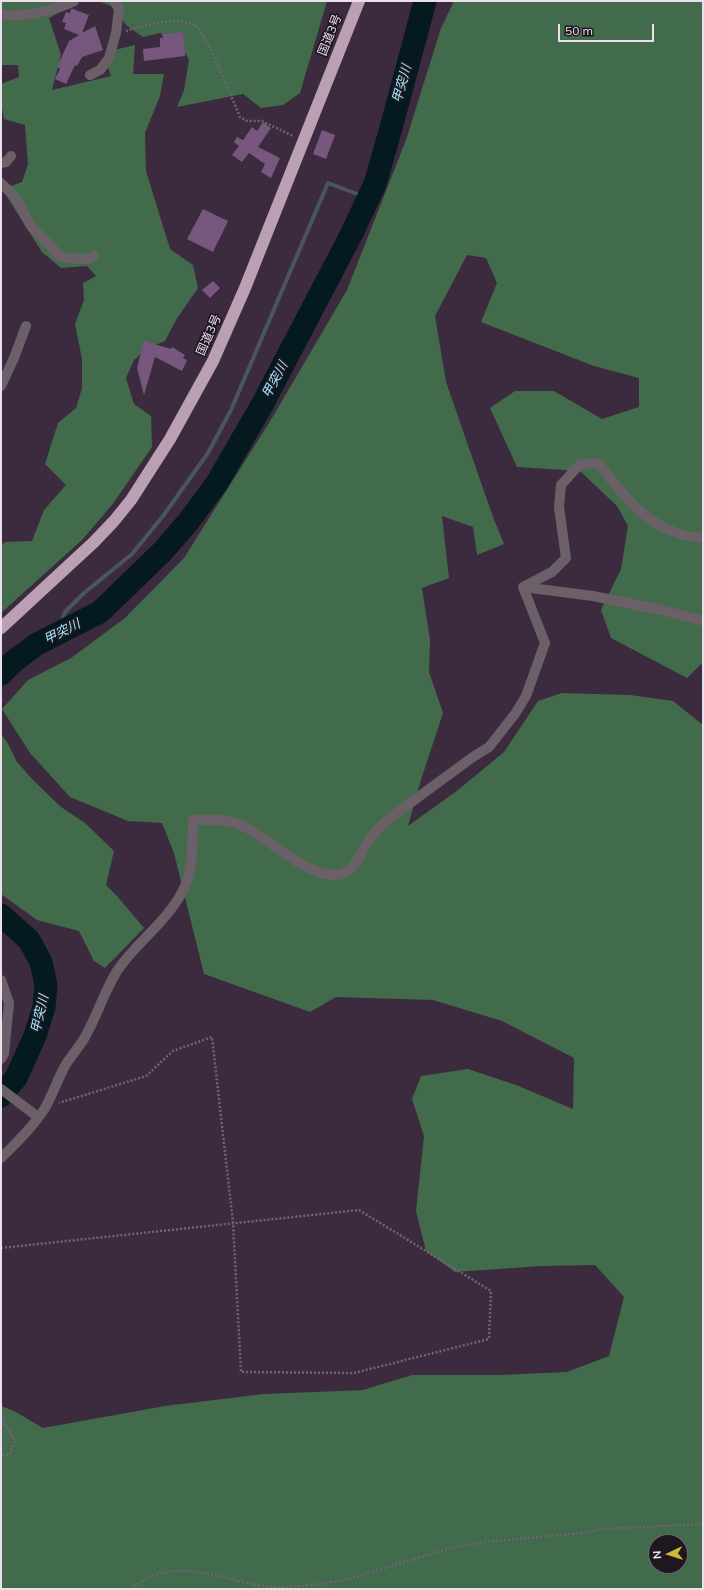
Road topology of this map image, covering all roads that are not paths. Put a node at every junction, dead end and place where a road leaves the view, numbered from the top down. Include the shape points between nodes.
1 (74, 1) edge
2 (115, 1) edge
3 (359, 1) edge
4 (1, 15) edge
5 (90, 75) dead end
6 (12, 156) dead end
7 (1, 163) edge
8 (1, 183) edge
9 (94, 256) dead end
10 (26, 326) dead end
11 (1, 386) edge
12 (703, 538) edge
13 (523, 587) junction
14 (703, 621) edge
15 (1, 628) edge
16 (1, 980) edge
17 (1, 1059) edge
18 (1, 1089) edge
19 (38, 1117) junction
20 (1, 1158) edge

1 - 4 street via 61,7 11,16
2 - 5 street via 119,9 109,58 100,70
3 - 15 highway, 国道3号 via 245,288 213,361 170,439 114,521
6 - 7 street
8 - 9 street via 15,197 31,226 61,257 82,259
10 - 11 street
12 - 13 street via 679,535 659,525 642,514 598,463 580,464 561,485 559,507 566,558 552,572
13 - 14 street via 593,596
13 - 19 street via 545,643 526,696 515,714 489,747 385,822 369,840 354,865 345,873 332,876 314,870 284,854 262,836 244,826 229,821 193,820 191,864 185,886 169,912 130,953 117,972 85,1037 67,1063
16 - 17 street via 9,1003 4,1054
18 - 19 street
19 - 20 street

